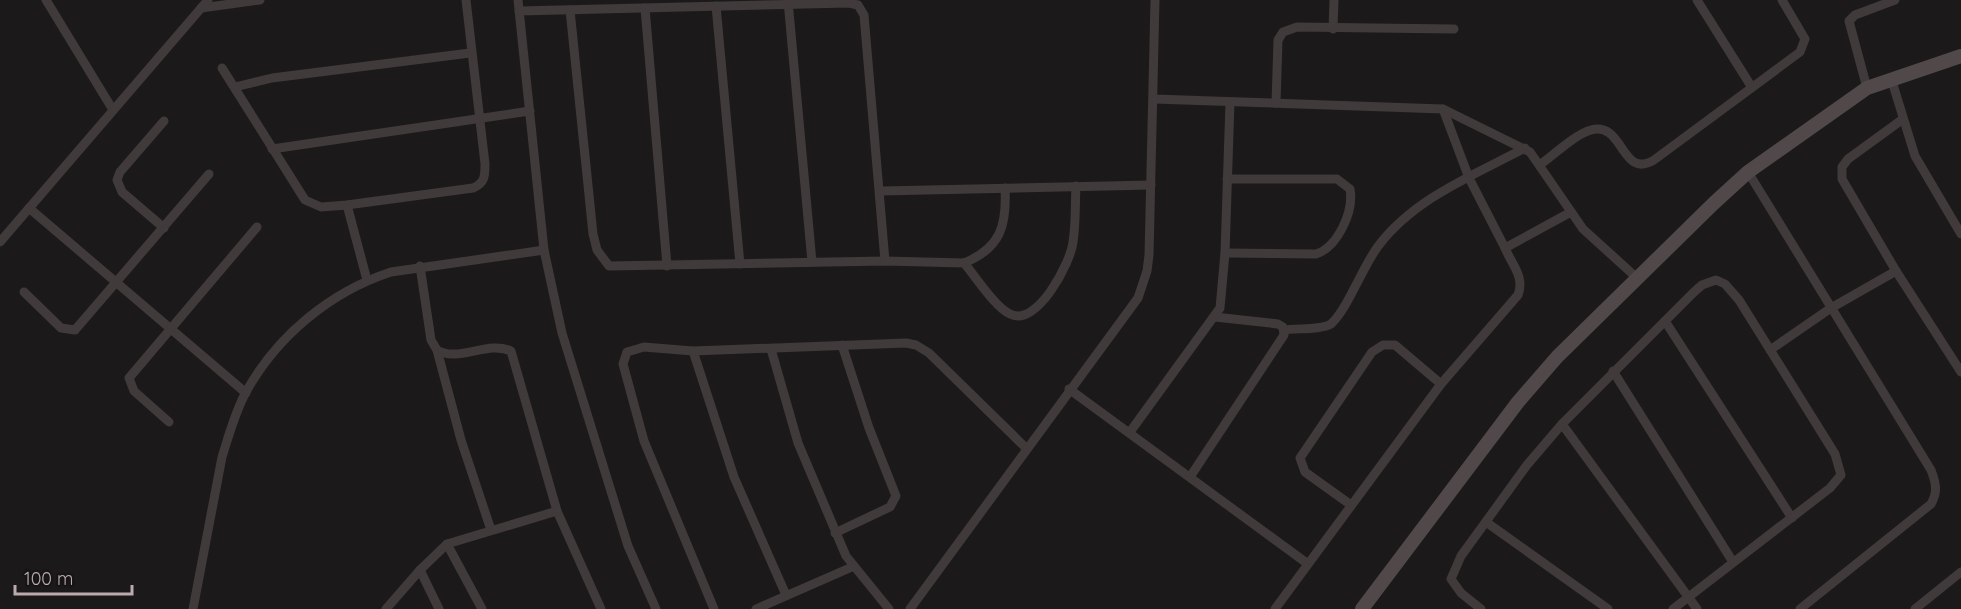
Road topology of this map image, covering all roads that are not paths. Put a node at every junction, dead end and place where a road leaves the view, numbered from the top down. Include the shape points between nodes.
1 (46, 0) edge
2 (260, 0) edge
3 (466, 0) edge
4 (518, 0) edge
5 (1155, 0) edge
6 (1334, 0) edge
7 (1697, 0) edge
8 (1782, 0) edge
9 (1894, 0) edge
10 (205, 3) edge
11 (788, 3) edge
12 (716, 6) junction
13 (645, 8) junction
14 (570, 10) junction
15 (519, 11) junction
16 (1454, 28) dead end
17 (1333, 29) junction
18 (471, 53) junction
19 (1961, 56) edge
20 (222, 68) dead end
21 (1891, 78) junction
22 (1751, 86) junction
23 (235, 87) junction
24 (1867, 88) junction
25 (1154, 99) junction
26 (1230, 102) junction
27 (1276, 103) junction
28 (1443, 109) junction
29 (113, 110) junction
30 (530, 111) junction
31 (478, 119) junction
32 (1903, 119) junction
33 (164, 121) dead end
34 (1525, 148) junction
35 (272, 149) junction
36 (1540, 164) junction
37 (1748, 172) junction
38 (209, 174) dead end
39 (1227, 178) junction
40 (1469, 178) junction
41 (1151, 185) junction
42 (1076, 186) junction
43 (1005, 188) junction
44 (881, 191) junction
45 (347, 205) junction
46 (29, 208) junction
47 (1571, 212) junction
48 (257, 227) dead end
49 (164, 228) junction
50 (1961, 234) edge
51 (0, 242) edge
52 (1505, 248) junction
53 (544, 250) junction
54 (1225, 253) junction
55 (885, 261) junction
56 (812, 262) junction
57 (964, 263) junction
58 (740, 264) junction
59 (420, 266) junction
60 (667, 266) junction
61 (1896, 271) junction
62 (1637, 278) junction
63 (367, 280) junction
64 (117, 282) junction
65 (24, 292) dead end
66 (1831, 309) junction
67 (1215, 317) junction
68 (1665, 321) junction
69 (170, 327) junction
70 (1284, 330) junction
71 (842, 345) junction
72 (771, 349) junction
73 (437, 350) junction
74 (1770, 350) junction
75 (693, 351) junction
76 (1961, 351) edge
77 (1952, 357) junction
78 (1613, 371) junction
79 (1961, 372) edge
80 (1442, 384) junction
81 (1069, 389) junction
82 (246, 393) junction
83 (169, 422) dead end
84 (1562, 424) junction
85 (1130, 432) junction
86 (1026, 448) junction
87 (1190, 477) junction
88 (1351, 506) junction
89 (557, 511) junction
90 (1791, 518) junction
91 (1486, 522) junction
92 (490, 530) junction
93 (836, 533) junction
94 (447, 544) junction
95 (1733, 562) junction
96 (1308, 564) junction
97 (852, 567) junction
98 (420, 570) junction
99 (1961, 572) edge
100 (786, 595) junction
101 (1688, 598) junction
102 (194, 609) edge
103 (387, 609) edge
104 (439, 609) edge
105 (482, 609) edge
106 (601, 609) edge
107 (656, 609) edge
108 (714, 609) edge
109 (756, 609) edge
110 (890, 609) edge
111 (910, 609) edge
112 (1275, 609) edge
113 (1362, 609) edge
114 (1481, 609) edge
115 (1608, 609) edge
116 (1673, 609) edge
117 (1697, 609) edge
118 (1800, 609) edge
119 (1915, 609) edge

1 - 29 street
2 - 10 street
3 - 18 street
4 - 15 street
5 - 25 street
6 - 17 street
7 - 22 street
8 - 22 street via 1803,33 1804,46
9 - 24 street via 1849,21
10 - 29 street
11 - 12 street
11 - 44 street via 852,3 862,11
11 - 56 street
12 - 13 street
12 - 58 street
13 - 14 street
13 - 60 street
14 - 15 street
14 - 60 street via 597,250 609,266
15 - 30 street
16 - 17 street
17 - 27 street via 1297,27 1280,36
18 - 23 street via 272,78
18 - 31 street
19 - 21 street
20 - 23 street
21 - 24 street
21 - 32 street
22 - 36 street via 1644,166 1631,159 1609,132 1599,129 1586,132
23 - 35 street
24 - 37 street
25 - 26 street
25 - 41 street
26 - 27 street
26 - 39 street
27 - 28 street
28 - 34 street
28 - 40 street
29 - 46 street
30 - 31 street
30 - 53 street
31 - 35 street
31 - 45 street via 485,164 481,184 464,191
32 - 50 street via 1921,168
32 - 61 street via 1856,151 1841,171
33 - 49 street via 117,180 122,192
34 - 36 street
34 - 40 street
35 - 45 street via 305,200 321,207
36 - 47 street
37 - 62 street
37 - 66 street
38 - 49 street
39 - 54 street
39 - 54 street via 1337,179 1350,189 1351,202 1338,236 1324,251
40 - 52 street
40 - 70 street via 1434,197 1395,226 1364,266 1331,324
41 - 42 street
41 - 81 street via 1147,271 1138,298
42 - 43 street
42 - 57 street via 1071,252 1064,270 1036,309 1012,316
43 - 44 street
43 - 57 street via 1004,224 996,240
44 - 55 street
45 - 63 street
46 - 51 street
46 - 64 street
47 - 52 street
47 - 62 street via 1595,241
48 - 69 street
49 - 64 street
52 - 80 street via 1520,278 1518,295
53 - 59 street
53 - 107 street via 573,375 628,546
54 - 67 street via 1222,297
55 - 56 street
55 - 57 street
56 - 58 street
58 - 60 street
59 - 63 street
59 - 73 street via 431,340
61 - 66 street
61 - 77 street
62 - 113 street via 1557,357 1500,424
63 - 82 street via 320,308 295,329 274,351
64 - 65 street via 75,330 62,328
64 - 69 street
66 - 74 street
66 - 118 street via 1931,470 1936,495
67 - 70 street via 1278,324
67 - 85 street
68 - 74 street via 1702,285 1716,280 1725,284 1738,300
68 - 78 street
68 - 90 street
69 - 82 street
69 - 83 street via 129,378 134,391
70 - 87 street via 1280,344
71 - 72 street
71 - 86 street via 906,343 922,348
71 - 93 street via 869,428 897,496 890,507
72 - 75 street
72 - 93 street via 798,443
73 - 89 street via 448,354 501,348 511,351
73 - 92 street
74 - 90 street via 1842,471 1830,488
75 - 100 street via 734,477
75 - 108 street via 644,348 627,352 623,364 644,441
76 - 77 street
77 - 79 street
78 - 84 street
78 - 95 street
80 - 88 street
80 - 88 street via 1395,345 1383,345 1372,352 1300,458 1302,469
81 - 85 street
81 - 86 street
82 - 102 street via 222,457
84 - 91 street
84 - 101 street
85 - 87 street
86 - 111 street
87 - 96 street
88 - 96 street
89 - 92 street
89 - 106 street
90 - 95 street
91 - 114 street via 1459,560 1452,579 1461,593
91 - 115 street
92 - 94 street
93 - 97 street
94 - 98 street
94 - 105 street
95 - 101 street
96 - 112 street
97 - 100 street
97 - 110 street
98 - 103 street
98 - 104 street
99 - 119 street
100 - 109 street
101 - 116 street
101 - 117 street

